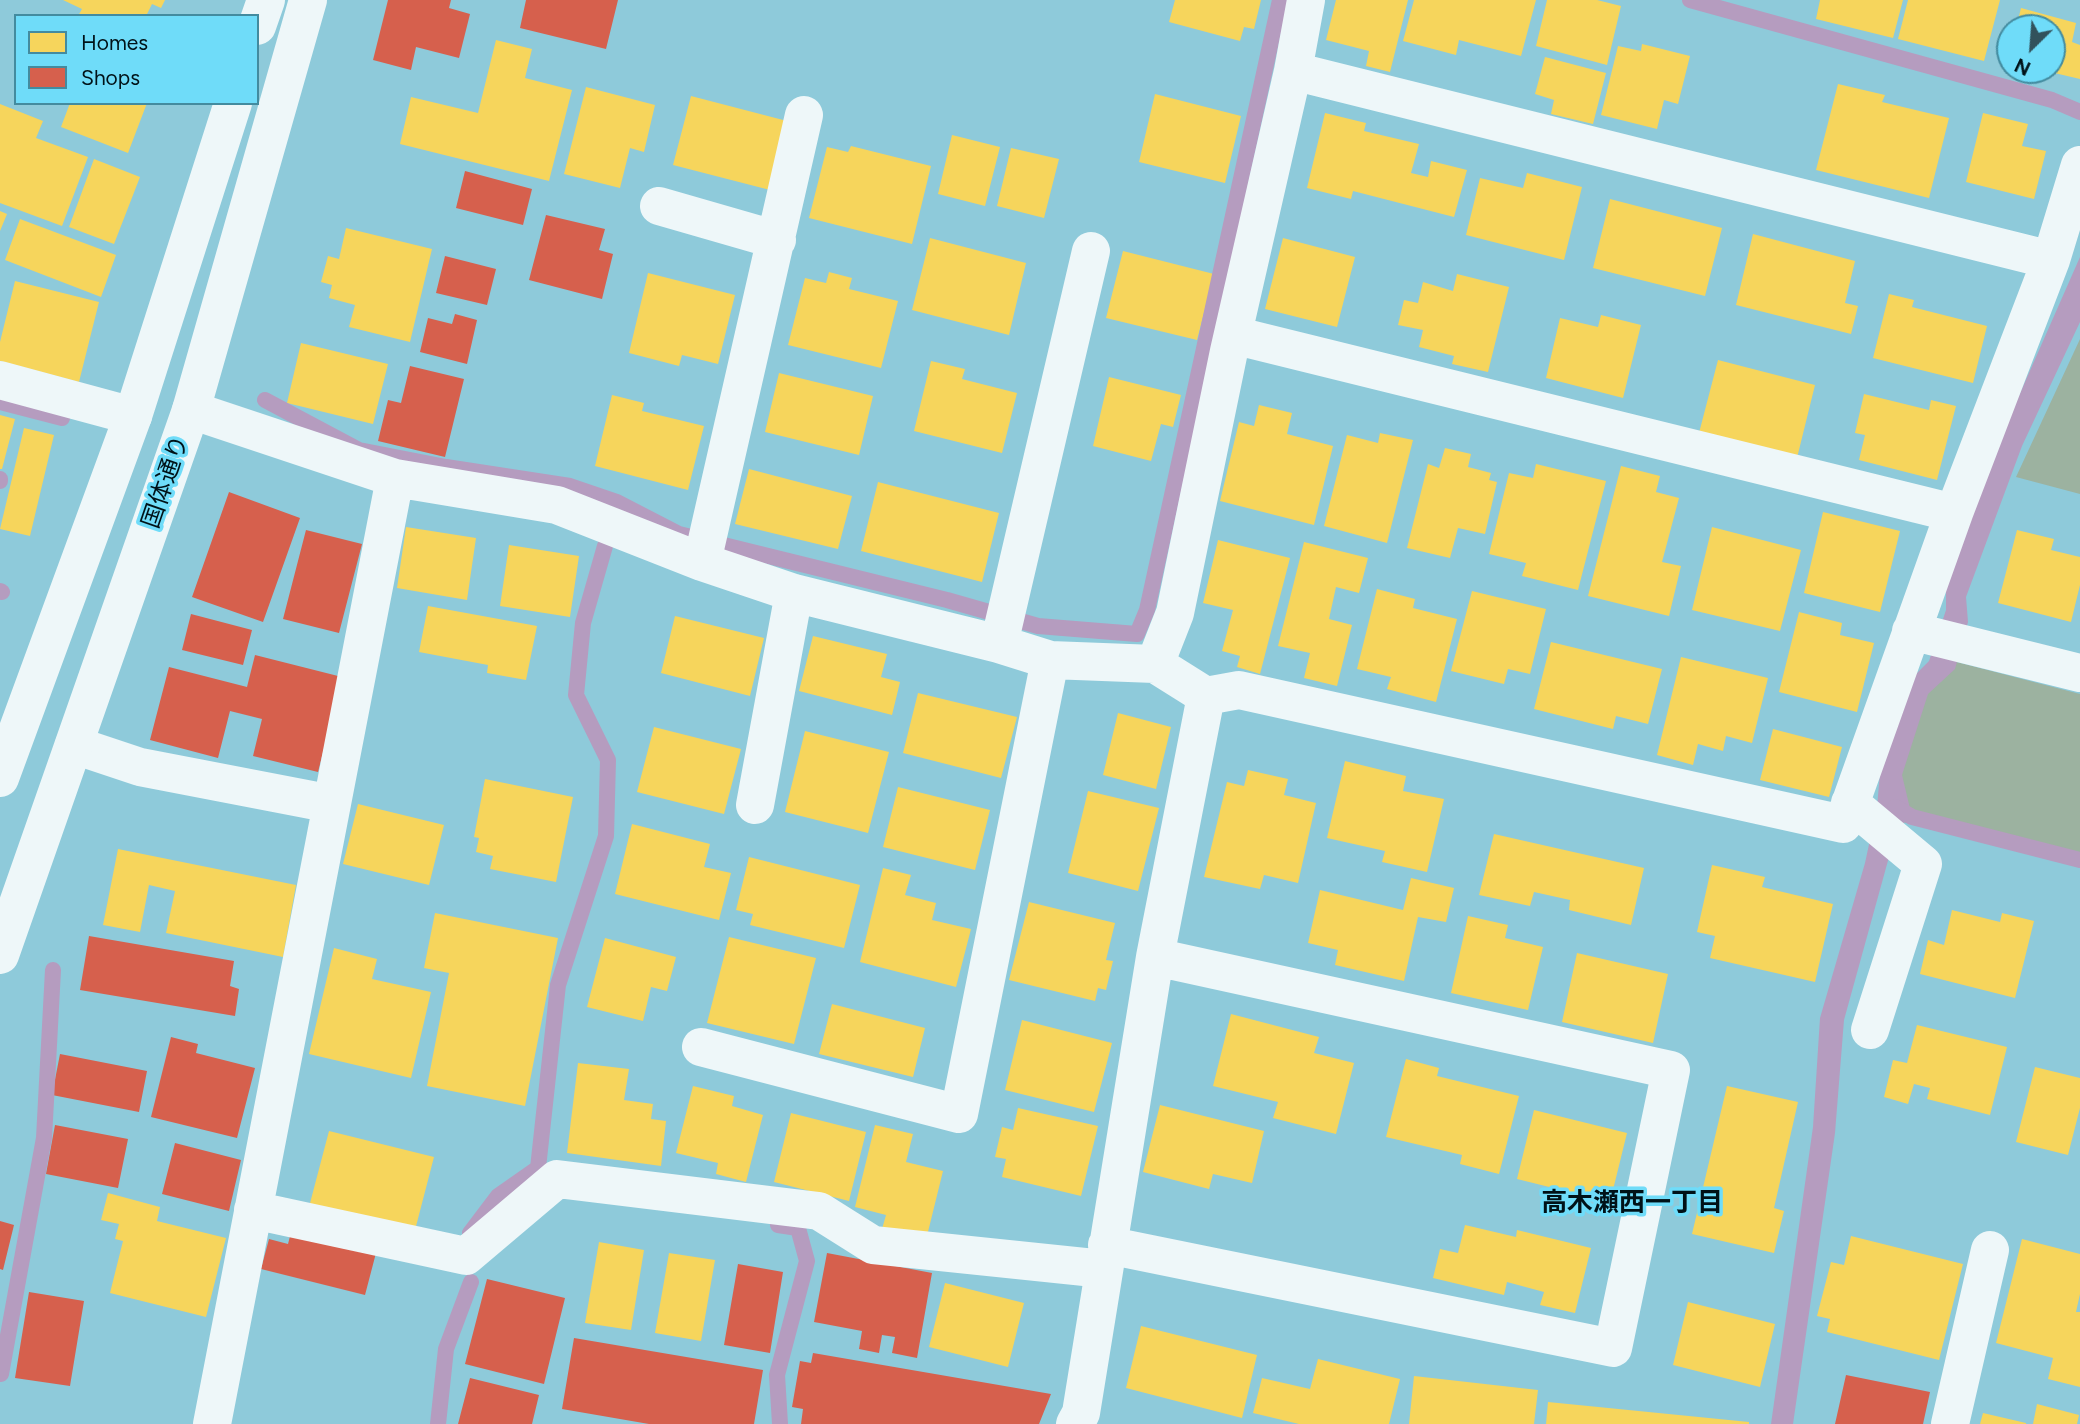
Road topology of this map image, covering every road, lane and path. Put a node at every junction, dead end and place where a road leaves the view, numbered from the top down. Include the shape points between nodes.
1 (265, 0) edge
2 (308, 0) edge
3 (1306, 0) edge
4 (259, 20) edge
5 (1293, 71) junction
6 (232, 105) edge
7 (804, 115) dead end
8 (2080, 165) edge
9 (659, 206) dead end
10 (777, 240) junction
11 (1091, 251) dead end
12 (2051, 260) junction
13 (1233, 335) junction
14 (0, 380) edge
15 (191, 410) junction
16 (133, 416) junction
17 (395, 478) junction
18 (1954, 513) junction
19 (702, 562) junction
20 (794, 593) junction
21 (1911, 631) junction
22 (999, 644) junction
23 (1050, 660) junction
24 (1155, 664) junction
25 (2080, 673) edge
26 (1206, 696) junction
27 (74, 745) junction
28 (0, 778) edge
29 (332, 804) junction
30 (755, 805) dead end
31 (1859, 811) junction
32 (0, 955) edge
33 (1156, 957) junction
34 (1870, 1030) dead end
35 (701, 1047) dead end
36 (253, 1210) junction
37 (1990, 1250) dead end
38 (1105, 1257) junction
39 (212, 1424) edge
40 (1075, 1424) edge
41 (1950, 1424) edge

1 - 4 main road
2 - 15 main road, 国体通り
3 - 5 main road
5 - 12 main road
5 - 13 main road
6 - 16 main road
7 - 10 main road
8 - 12 main road
9 - 10 main road
10 - 19 main road
11 - 22 main road
12 - 18 main road
13 - 18 main road
13 - 24 main road via 1175,612
14 - 16 main road
15 - 17 main road
15 - 27 main road, 国体通り
16 - 28 main road
17 - 19 main road via 557,505
17 - 29 main road
18 - 21 main road
19 - 20 main road
20 - 22 main road
20 - 30 main road
21 - 25 main road
21 - 31 main road
22 - 23 main road
23 - 24 main road
23 - 35 main road via 959,1114
24 - 26 main road
26 - 31 main road via 1239,690 1843,824
26 - 33 main road
27 - 29 main road via 139,767
27 - 32 main road, 国体通り
29 - 36 main road
31 - 34 main road via 1923,864
33 - 38 main road
33 - 38 main road via 1671,1070 1613,1348
36 - 38 main road via 466,1256 557,1179 819,1211 873,1245
36 - 39 main road
37 - 41 main road
38 - 40 main road via 1081,1413

